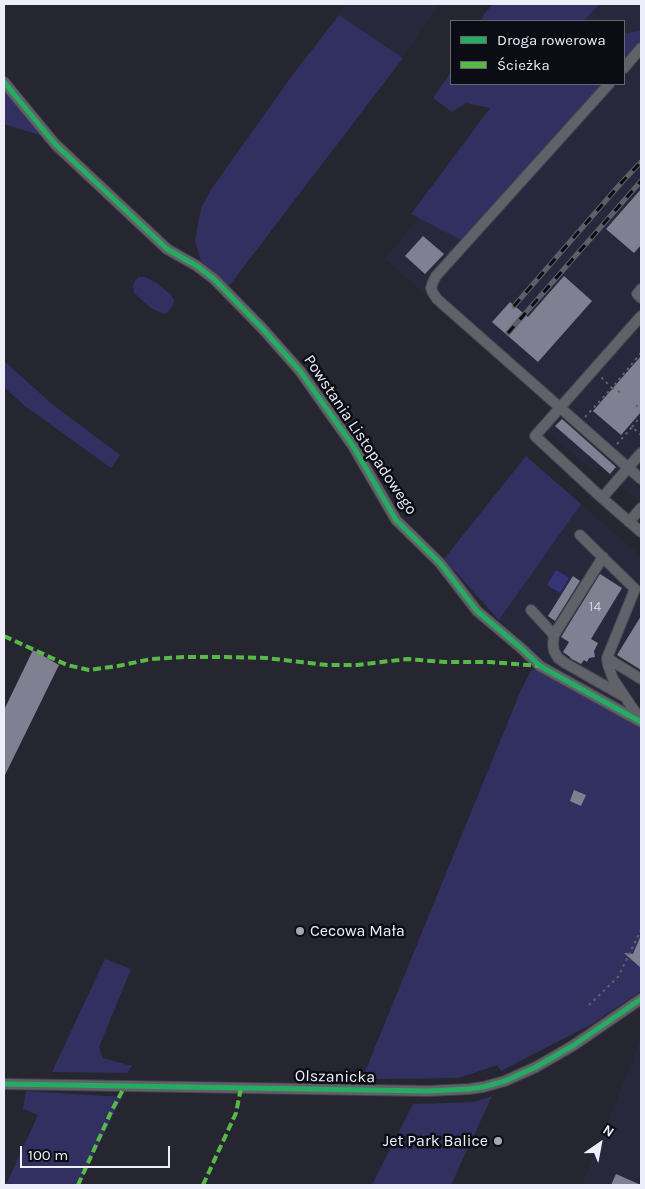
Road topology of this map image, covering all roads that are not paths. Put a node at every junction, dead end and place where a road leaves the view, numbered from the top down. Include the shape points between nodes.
1 (641, 48) edge
2 (625, 67) edge
3 (4, 82) edge
4 (608, 85) edge
5 (641, 289) edge
6 (641, 298) edge
7 (641, 316) edge
8 (560, 408) junction
9 (641, 453) edge
10 (628, 468) junction
11 (641, 479) edge
12 (602, 498) junction
13 (641, 508) edge
14 (629, 522) junction
15 (641, 532) edge
16 (580, 535) dead end
17 (603, 557) junction
18 (638, 591) edge
19 (531, 610) dead end
20 (554, 636) junction
21 (607, 658) junction
22 (641, 679) edge
23 (626, 698) junction
24 (641, 722) edge
25 (641, 999) edge
26 (4, 1084) edge

1 - 2 street
3 - 24 street, Powstania Listopadowego via 55,144 167,249 214,279 262,328 300,371 353,446 396,520 440,563 477,610 540,666
4 - 8 street via 436,276 431,288 437,299
5 - 6 street via 637,294
7 - 8 street
8 - 10 street
8 - 12 street via 535,436
9 - 10 street
10 - 11 street
10 - 12 street
12 - 14 street
13 - 14 street
14 - 15 street
16 - 17 street
17 - 18 street
17 - 20 street
18 - 21 street
19 - 20 street
20 - 23 street via 554,651 558,658
21 - 22 street
21 - 23 street via 610,672
23 - 24 street
25 - 26 street, Olszanicka via 536,1067 505,1081 469,1089 428,1092

